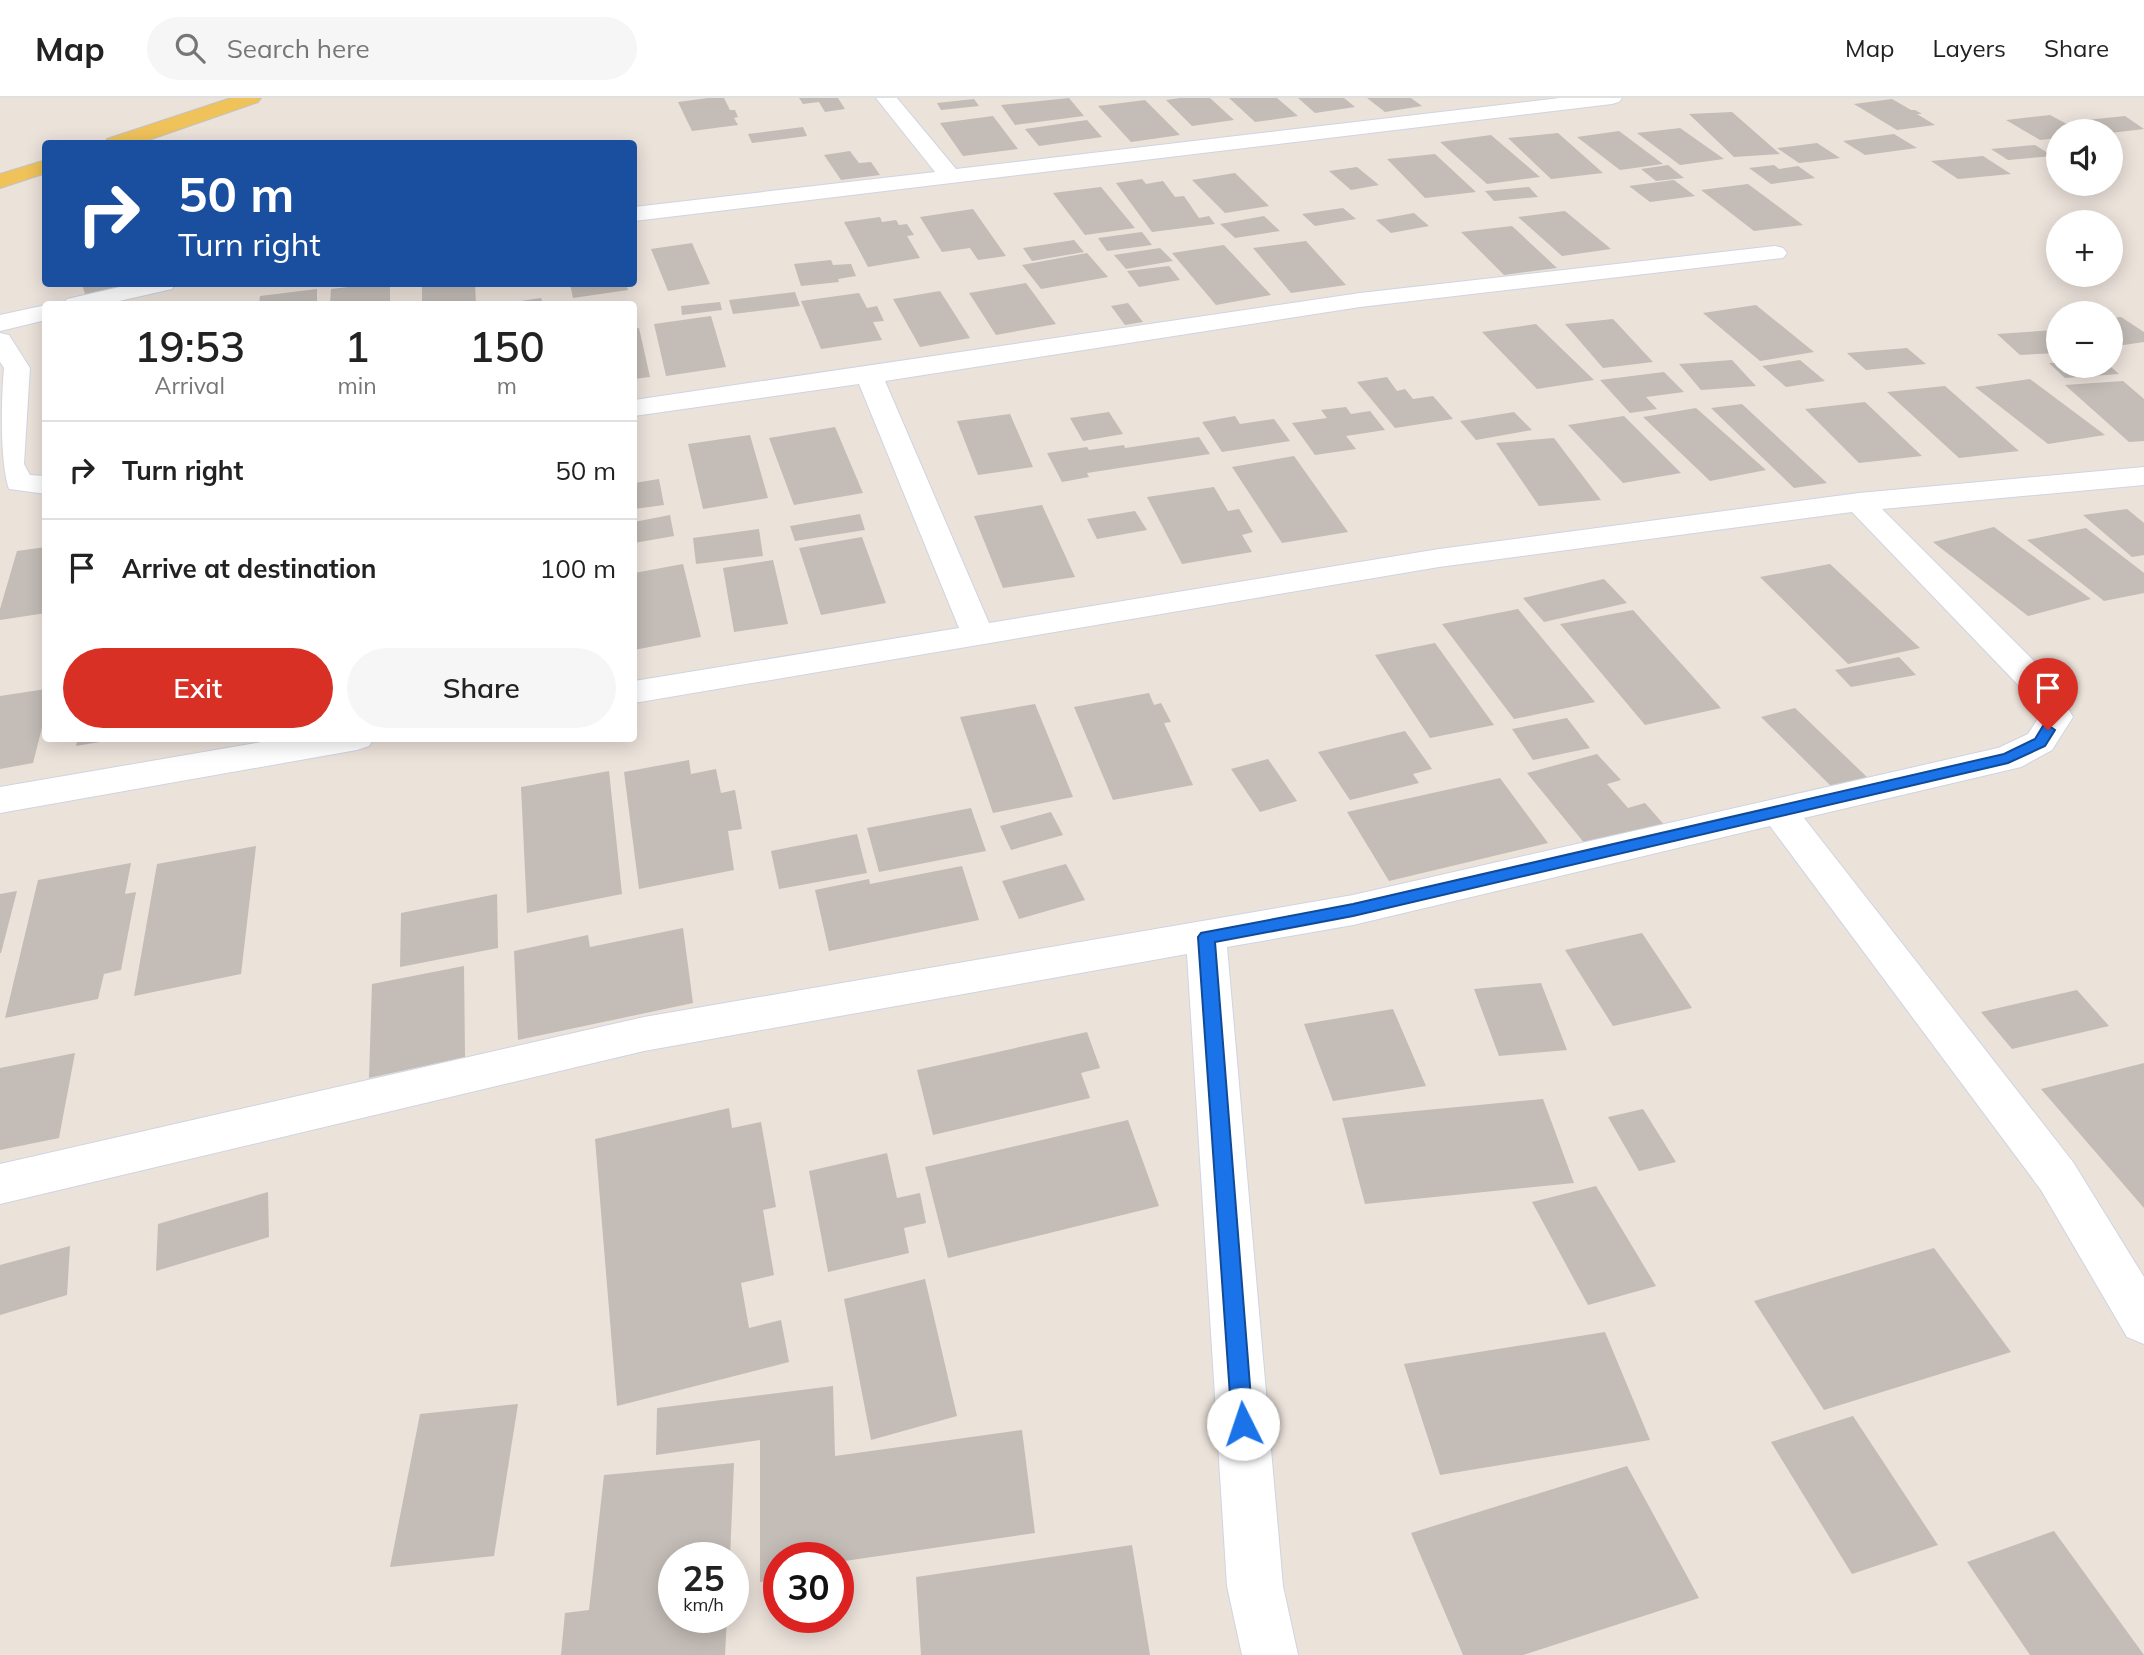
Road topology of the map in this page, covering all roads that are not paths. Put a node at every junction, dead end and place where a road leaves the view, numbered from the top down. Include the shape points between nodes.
1 (251, 98) edge
2 (886, 98) edge
3 (1612, 98) edge
4 (127, 140) edge
5 (42, 167) edge
6 (950, 176) junction
7 (0, 181) edge
8 (637, 214) edge
9 (1775, 253) dead end
10 (150, 287) edge
11 (89, 301) edge
12 (42, 313) edge
13 (0, 323) edge
14 (0, 341) edge
15 (869, 375) junction
16 (637, 408) edge
17 (2144, 476) edge
18 (42, 485) edge
19 (1859, 502) junction
20 (978, 635) junction
21 (637, 692) edge
22 (334, 742) edge
23 (0, 800) edge
24 (1778, 811) junction
25 (1206, 937) junction
26 (0, 1184) edge
27 (2144, 1321) edge
28 (1270, 1655) edge

1 - 4 main road
2 - 6 street
3 - 6 street
5 - 7 main road
6 - 8 street
9 - 15 street via 1360,300
10 - 11 street
12 - 13 street
14 - 18 street via 17,368 10,464 19,483
15 - 16 street
15 - 20 street
17 - 19 street
19 - 20 street via 1439,558
19 - 24 street via 2038,685 2056,717 2040,742 2008,758
20 - 21 street
22 - 23 street
24 - 25 street via 1353,910
24 - 27 street via 2057,1176
25 - 26 street via 644,1034
25 - 28 street via 1255,1586

